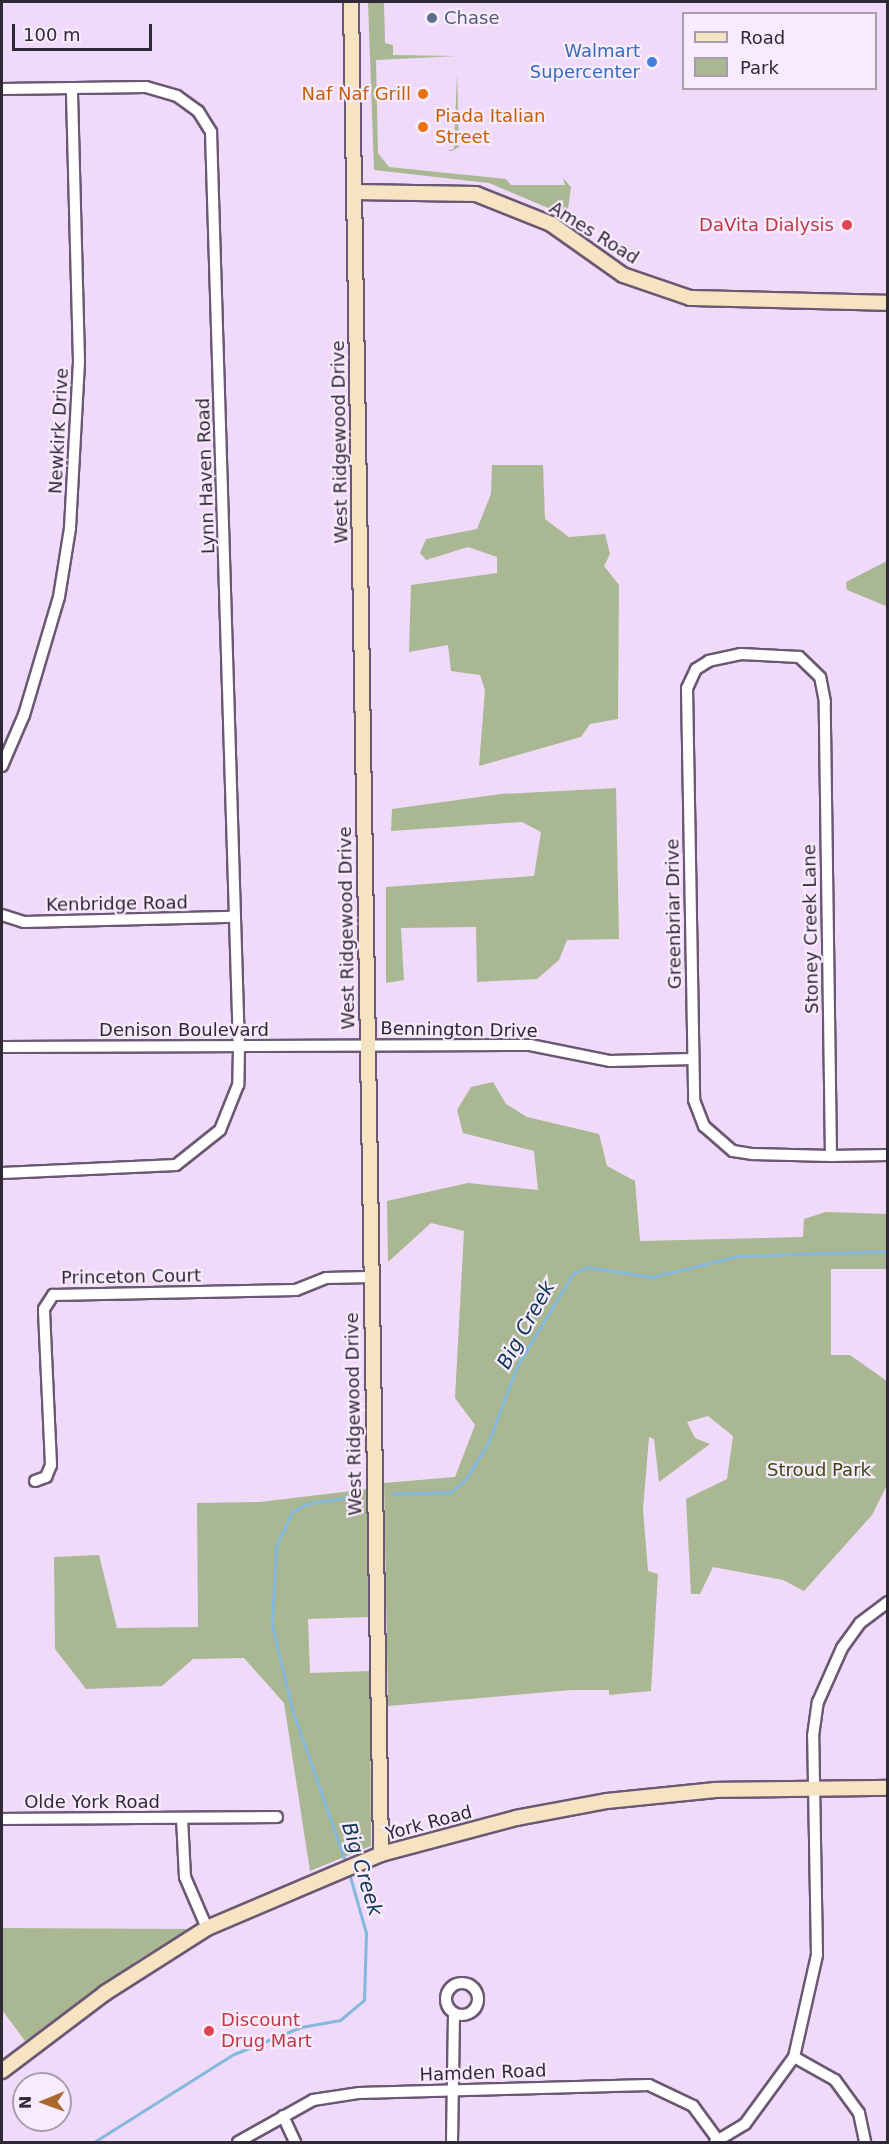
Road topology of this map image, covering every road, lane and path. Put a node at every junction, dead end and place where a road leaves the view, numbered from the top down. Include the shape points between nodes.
1 (351, 2) edge
2 (72, 88) junction
3 (2, 89) edge
4 (354, 192) junction
5 (888, 303) edge
6 (825, 702) joint
7 (2, 766) edge
8 (2, 915) edge
9 (235, 917) junction
10 (367, 1045) junction
11 (239, 1046) junction
12 (2, 1047) edge
13 (693, 1059) junction
14 (888, 1155) edge
15 (831, 1156) junction
16 (2, 1173) edge
17 (370, 1277) junction
18 (35, 1481) dead end
19 (888, 1602) edge
20 (814, 1788) junction
21 (888, 1788) edge
22 (277, 1817) dead end
23 (182, 1818) junction
24 (2, 1819) edge
25 (381, 1854) junction
26 (207, 1928) junction
27 (454, 2013) dead end
28 (794, 2057) junction
29 (2, 2071) edge
30 (450, 2090) junction
31 (283, 2116) junction
32 (716, 2141) edge
33 (238, 2142) edge
34 (295, 2142) edge
35 (452, 2142) edge
36 (865, 2142) edge

1 - 4 main road, West Ridgewood Drive
2 - 3 street, Lynn Haven Road
2 - 7 street, Newkirk Drive via 79,361 70,528 59,597 24,715
2 - 9 street, Lynn Haven Road via 146,87 177,96 198,111 211,132
4 - 5 main road, Ames Road via 476,194 551,224 623,275 690,298
4 - 10 main road, West Ridgewood Drive
6 - 13 street, Greenbriar Drive via 820,677 799,657 777,654 709,661 696,669 687,688
6 - 15 street, Stoney Creek Lane
8 - 9 street, Kenbridge Road via 24,922
9 - 11 street, Lynn Haven Road
10 - 11 street, Denison Boulevard
10 - 13 street, Bennington Drive via 530,1045 610,1061
10 - 17 main road, West Ridgewood Drive
11 - 12 street, Denison Boulevard
11 - 16 street, Lynn Haven Road via 238,1085 220,1130 176,1165
13 - 15 street, Greenbriar Drive via 694,1100 717,1142 753,1154
14 - 15 street, Greenbriar Drive
17 - 18 street, Princeton Court via 326,1278 296,1290 53,1295 44,1309 51,1465 48,1474
17 - 25 main road, West Ridgewood Drive
19 - 20 street via 860,1623 827,1674 813,1736
20 - 21 main road, York Road
20 - 25 main road, York Road via 607,1801 516,1818
20 - 28 street via 817,1956
22 - 23 street, Olde York Road
23 - 24 street, Olde York Road
23 - 26 street, Olde York Road via 185,1877
25 - 26 main road, York Road
26 - 29 main road, York Road via 105,1993
27 - 30 street
28 - 32 street via 745,2124
28 - 36 street via 835,2080 860,2113
30 - 31 street, Hamden Road via 313,2100
30 - 32 street, Hamden Road via 649,2085 693,2106
30 - 35 street
31 - 33 street, Hamden Road
31 - 34 street

